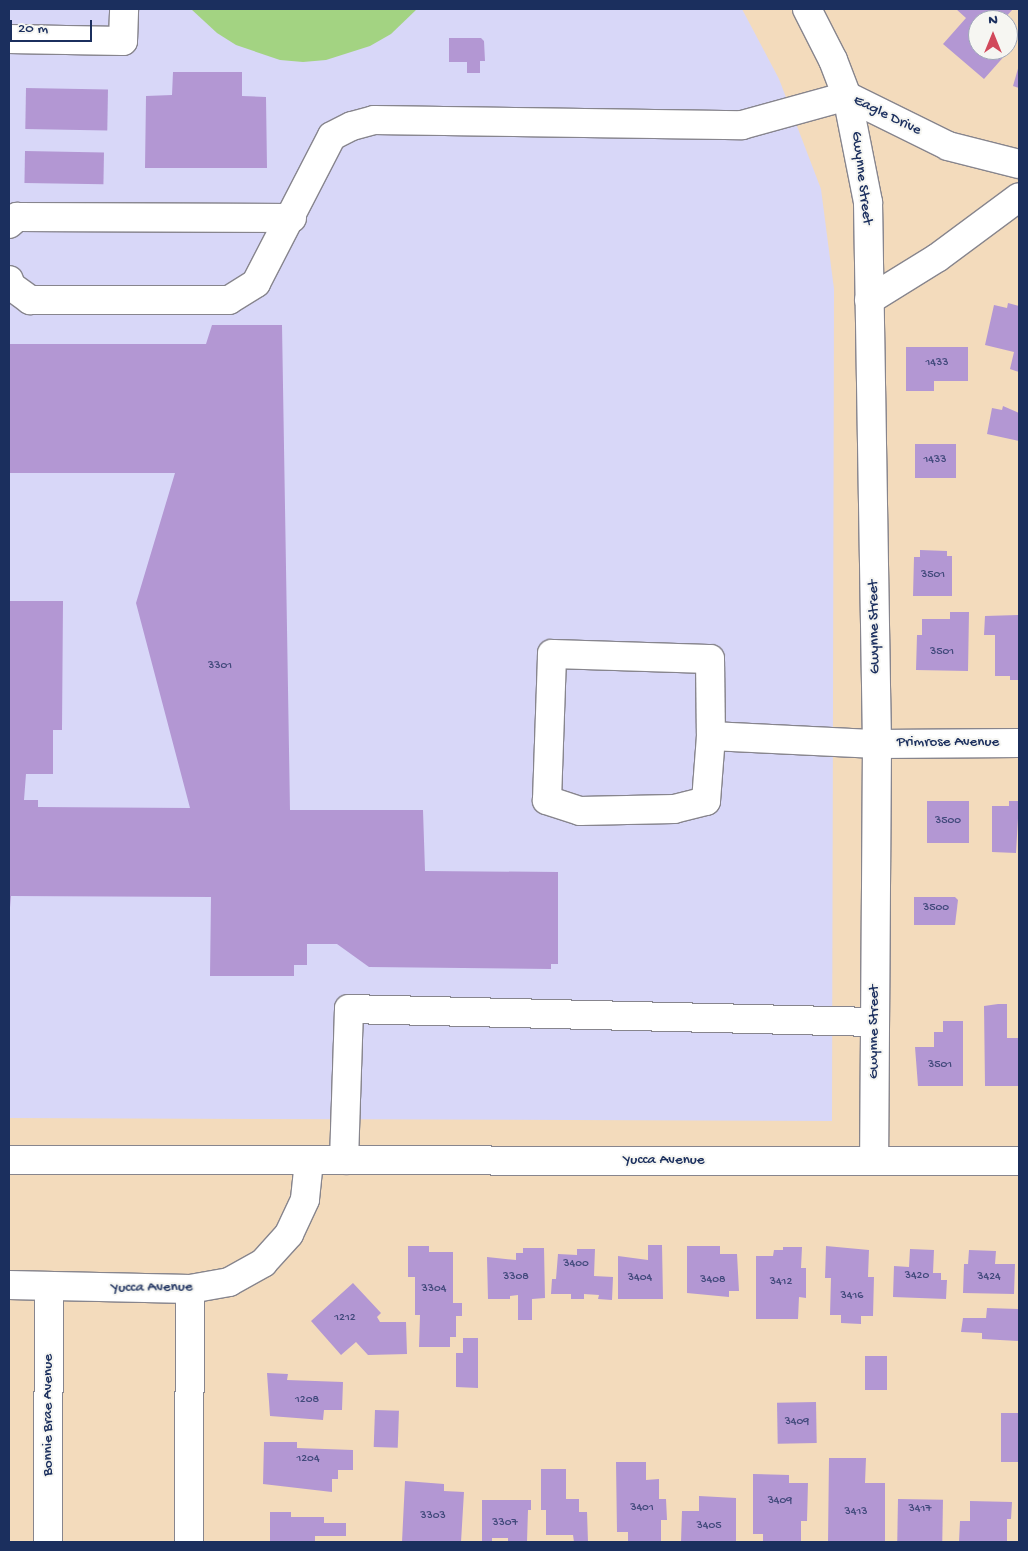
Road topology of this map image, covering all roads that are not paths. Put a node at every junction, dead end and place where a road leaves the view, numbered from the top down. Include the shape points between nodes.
1 (124, 9) edge
2 (807, 9) edge
3 (9, 39) edge
4 (847, 96) junction
5 (1019, 164) edge
6 (1019, 197) edge
7 (292, 218) junction
8 (9, 224) edge
9 (9, 280) edge
10 (869, 300) junction
11 (711, 736) junction
12 (1019, 743) edge
13 (877, 744) junction
14 (875, 1022) junction
15 (9, 1160) edge
16 (310, 1160) junction
17 (344, 1160) junction
18 (874, 1161) junction
19 (1019, 1161) edge
20 (9, 1285) edge
21 (49, 1288) junction
22 (190, 1289) junction
23 (48, 1542) edge
24 (189, 1542) edge

1 - 3 street via 123,41
2 - 4 street, Eagle Drive
4 - 5 street, Eagle Drive via 948,146
4 - 7 street via 742,125 374,120 332,136
4 - 10 street, Gwynne Street via 868,202
6 - 10 street via 938,258
7 - 8 street via 17,217
7 - 9 street via 256,283 229,300 30,300 11,286
10 - 13 street, Gwynne Street
11 - 11 street via 710,659 552,654 547,800 580,811 674,809 706,801
11 - 13 street, Primrose Avenue
12 - 13 street, Primrose Avenue
13 - 14 street, Gwynne Street
14 - 17 street via 349,1009
14 - 18 street, Gwynne Street
15 - 16 street, Yucca Avenue
16 - 17 street, Yucca Avenue
16 - 22 street, Yucca Avenue via 305,1199 289,1234 263,1263 229,1282
17 - 18 street, Yucca Avenue
18 - 19 street, Yucca Avenue
20 - 21 street, Yucca Avenue
21 - 22 street, Yucca Avenue
21 - 23 street, Bonnie Brae Avenue
22 - 24 street

